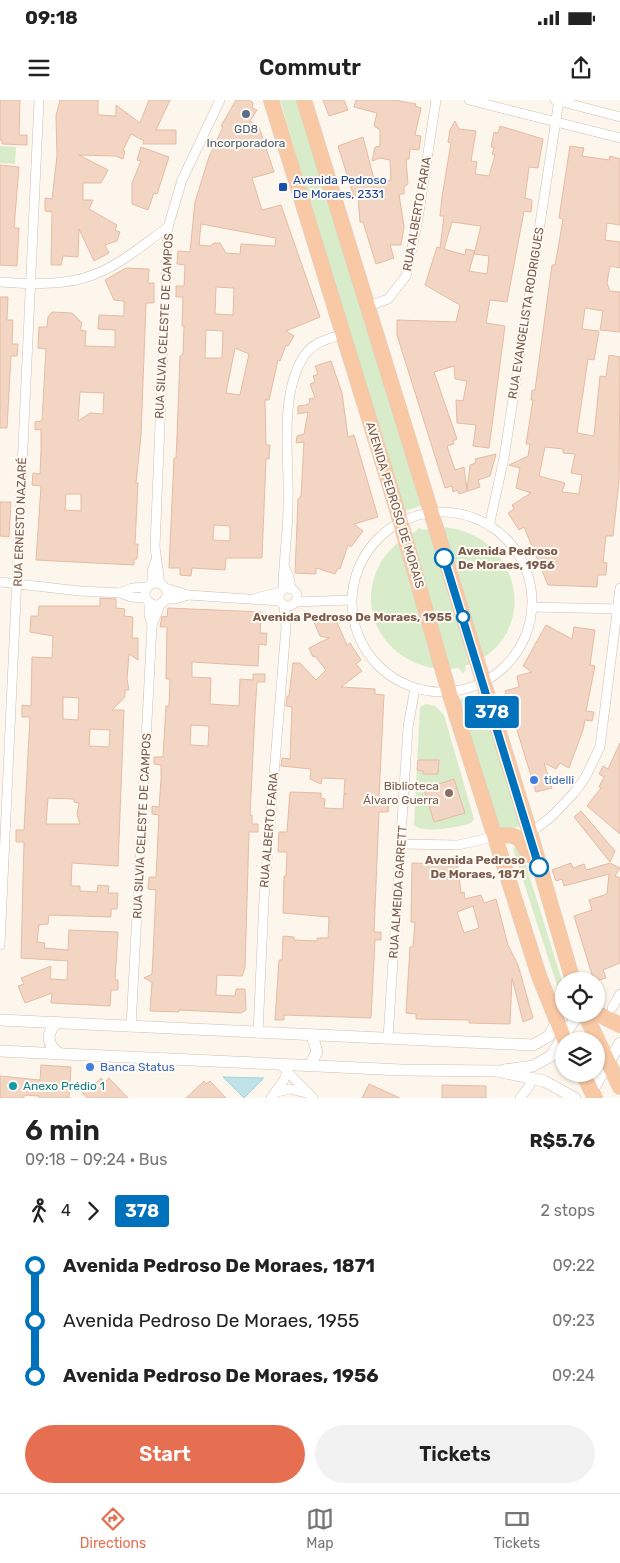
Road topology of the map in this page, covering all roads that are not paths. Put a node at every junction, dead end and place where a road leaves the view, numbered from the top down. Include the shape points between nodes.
1 (39, 100) edge
2 (220, 100) edge
3 (271, 100) edge
4 (304, 100) edge
5 (436, 100) edge
6 (469, 100) edge
7 (558, 100) edge
8 (620, 117) edge
9 (556, 122) junction
10 (620, 138) edge
11 (168, 227) junction
12 (0, 282) edge
13 (30, 284) junction
14 (367, 307) junction
15 (343, 334) junction
16 (430, 513) junction
17 (401, 522) junction
18 (489, 526) junction
19 (0, 582) edge
20 (18, 582) junction
21 (156, 586) junction
22 (620, 588) edge
23 (120, 593) junction
24 (188, 595) junction
25 (288, 597) junction
26 (148, 600) junction
27 (351, 600) junction
28 (163, 601) junction
29 (532, 607) junction
30 (618, 609) edge
31 (152, 625) junction
32 (482, 683) junction
33 (415, 688) junction
34 (449, 692) junction
35 (530, 833) junction
36 (496, 836) junction
37 (401, 844) junction
38 (561, 942) junction
39 (0, 945) edge
40 (570, 972) edge
41 (620, 994) edge
42 (612, 1008) dead end
43 (605, 1018) edge
44 (0, 1020) edge
45 (57, 1022) junction
46 (588, 1022) edge
47 (556, 1023) junction
48 (620, 1026) edge
49 (131, 1027) junction
50 (560, 1032) edge
51 (258, 1033) junction
52 (312, 1035) junction
53 (388, 1038) junction
54 (620, 1043) edge
55 (0, 1051) edge
56 (555, 1052) edge
57 (60, 1054) junction
58 (608, 1063) junction
59 (310, 1065) junction
60 (284, 1068) junction
61 (497, 1071) junction
62 (530, 1078) junction
63 (587, 1082) edge
64 (620, 1086) edge
65 (594, 1094) edge
66 (274, 1095) edge
67 (310, 1096) edge
68 (520, 1098) edge
69 (576, 1098) edge

1 - 13 street, RUA ERNESTO NAZARÉ
2 - 11 street, RUA SILVIA CELESTE DE CAMPOS via 182,180
3 - 15 highway, AVENIDA PEDROSO DE MORAIS
4 - 14 highway
5 - 14 street, RUA ALBERTO FARIA via 406,276 388,299
6 - 9 street
7 - 8 street
7 - 9 street, RUA EVANGELISTA RODRIGUES
9 - 10 street
9 - 18 street, RUA EVANGELISTA RODRIGUES via 504,458
11 - 13 street via 113,266 91,276
11 - 21 street, RUA SILVIA CELESTE DE CAMPOS via 156,562 152,572
12 - 13 street
13 - 20 street, RUA ERNESTO NAZARÉ
14 - 16 highway
15 - 17 highway, AVENIDA PEDROSO DE MORAIS
15 - 25 street, RUA ALBERTO FARIA via 317,343 309,350 297,372 288,405 285,568
16 - 17 street
16 - 18 street via 471,517
16 - 32 highway
17 - 27 street via 382,535 368,551 355,578
17 - 34 highway, AVENIDA PEDROSO DE MORAIS
18 - 29 street via 504,538 526,570
19 - 20 street
20 - 23 street
20 - 39 street, RUA ERNESTO NAZARÉ
21 - 23 street via 132,588
21 - 24 street
21 - 26 street, RUA SILVIA CELESTE DE CAMPOS
21 - 28 street
22 - 30 street
23 - 26 street
24 - 25 street
24 - 28 street
25 - 27 street
25 - 51 street, RUA ALBERTO FARIA via 264,898
26 - 28 street
26 - 31 street, RUA SILVIA CELESTE DE CAMPOS
27 - 33 street via 362,644 372,658 391,676
28 - 31 street, RUA SILVIA CELESTE DE CAMPOS
29 - 30 street
29 - 32 street via 522,644 498,673
30 - 35 street via 600,747 574,793
31 - 49 street, RUA SILVIA CELESTE DE CAMPOS
32 - 34 street
32 - 35 highway
33 - 34 street
33 - 37 street, RUA ALMEIDA GARRETT via 408,727
34 - 36 highway, AVENIDA PEDROSO DE MORAIS
35 - 38 highway
36 - 37 street via 458,845
36 - 38 highway via 514,835 523,840 547,916
36 - 47 highway, AVENIDA PEDROSO DE MORAIS
37 - 53 street, RUA ALMEIDA GARRETT
38 - 40 highway
41 - 42 street
43 - 48 highway
44 - 45 street
45 - 49 street
45 - 57 street via 49,1031 48,1040 53,1050
46 - 58 highway
47 - 50 highway, AVENIDA PEDROSO DE MORAIS
47 - 53 street via 549,1036 533,1045
49 - 51 street
51 - 52 street
52 - 53 street
52 - 59 street via 317,1052
54 - 58 street
55 - 57 street
56 - 61 street via 539,1064
57 - 60 street
58 - 64 highway
58 - 65 street
59 - 60 street
59 - 61 street
60 - 66 street
60 - 67 street
61 - 62 street
62 - 68 street via 530,1085
62 - 69 street via 555,1085
63 - 65 highway
66 - 67 street via 290,1090

